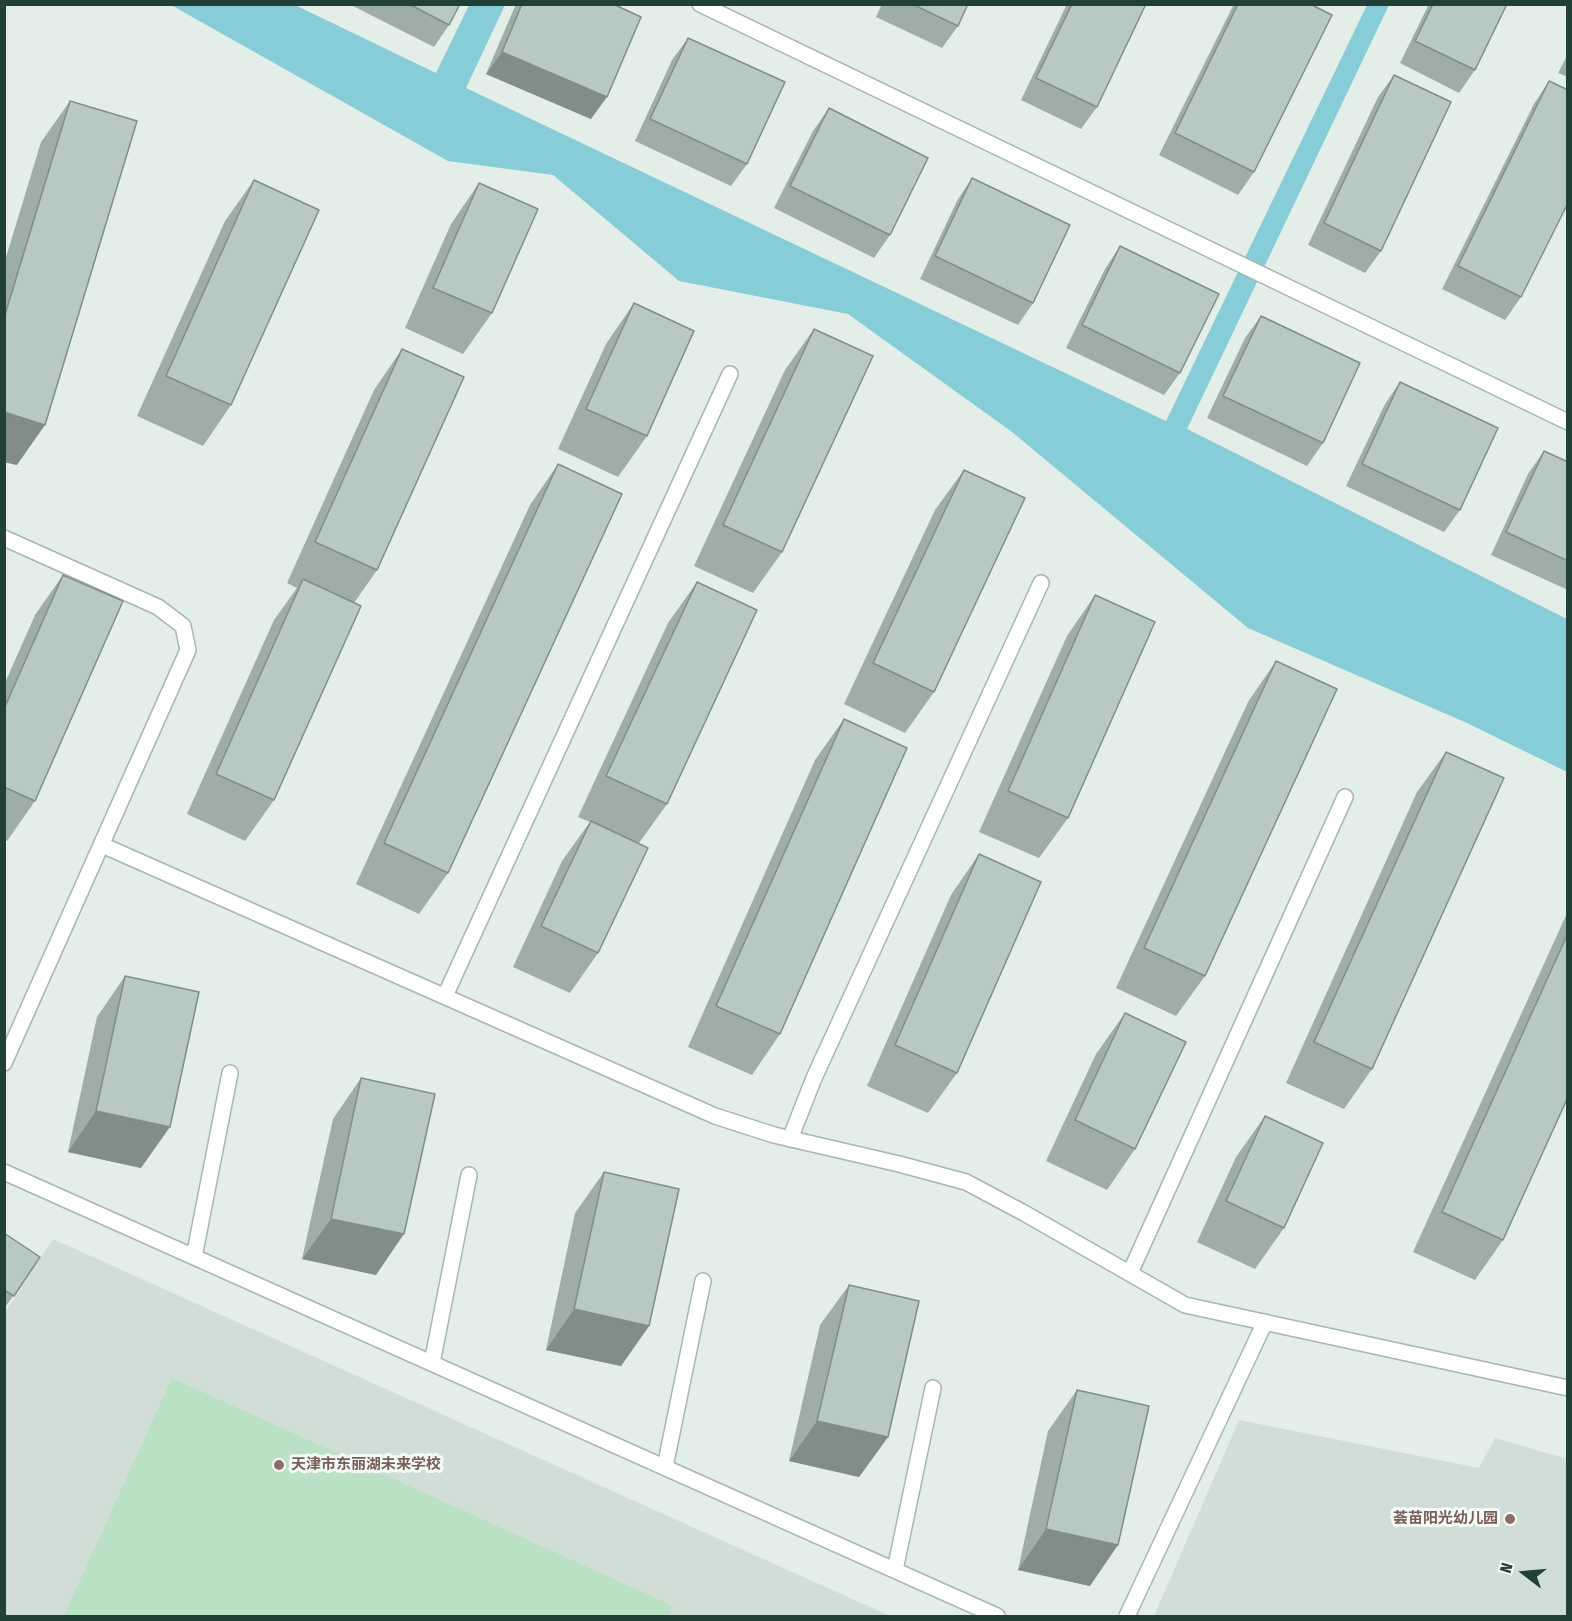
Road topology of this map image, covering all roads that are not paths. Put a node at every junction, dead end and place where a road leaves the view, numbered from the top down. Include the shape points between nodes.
1 (700, 4) edge
2 (730, 374) dead end
3 (1568, 422) edge
4 (4, 538) edge
5 (1041, 583) dead end
6 (1345, 797) dead end
7 (102, 845) junction
8 (446, 996) junction
9 (4, 1063) edge
10 (230, 1073) dead end
11 (790, 1139) junction
12 (4, 1172) edge
13 (468, 1175) dead end
14 (194, 1257) junction
15 (1130, 1273) junction
16 (703, 1281) dead end
17 (1265, 1322) junction
18 (432, 1363) junction
19 (933, 1388) dead end
20 (1568, 1388) edge
21 (665, 1467) junction
22 (895, 1570) junction
23 (997, 1617) edge
24 (1127, 1617) edge

1 - 3 lane
2 - 8 lane
4 - 7 lane via 158,607 183,626 188,650
5 - 11 lane via 814,1078
6 - 15 lane
7 - 8 lane
7 - 9 lane
8 - 11 lane via 715,1116
10 - 14 lane
11 - 15 lane via 966,1182
12 - 14 lane
13 - 18 lane
14 - 18 lane
15 - 17 lane via 1185,1305
16 - 21 lane
17 - 20 lane
17 - 24 lane
18 - 21 lane
19 - 22 lane
21 - 22 lane
22 - 23 lane

